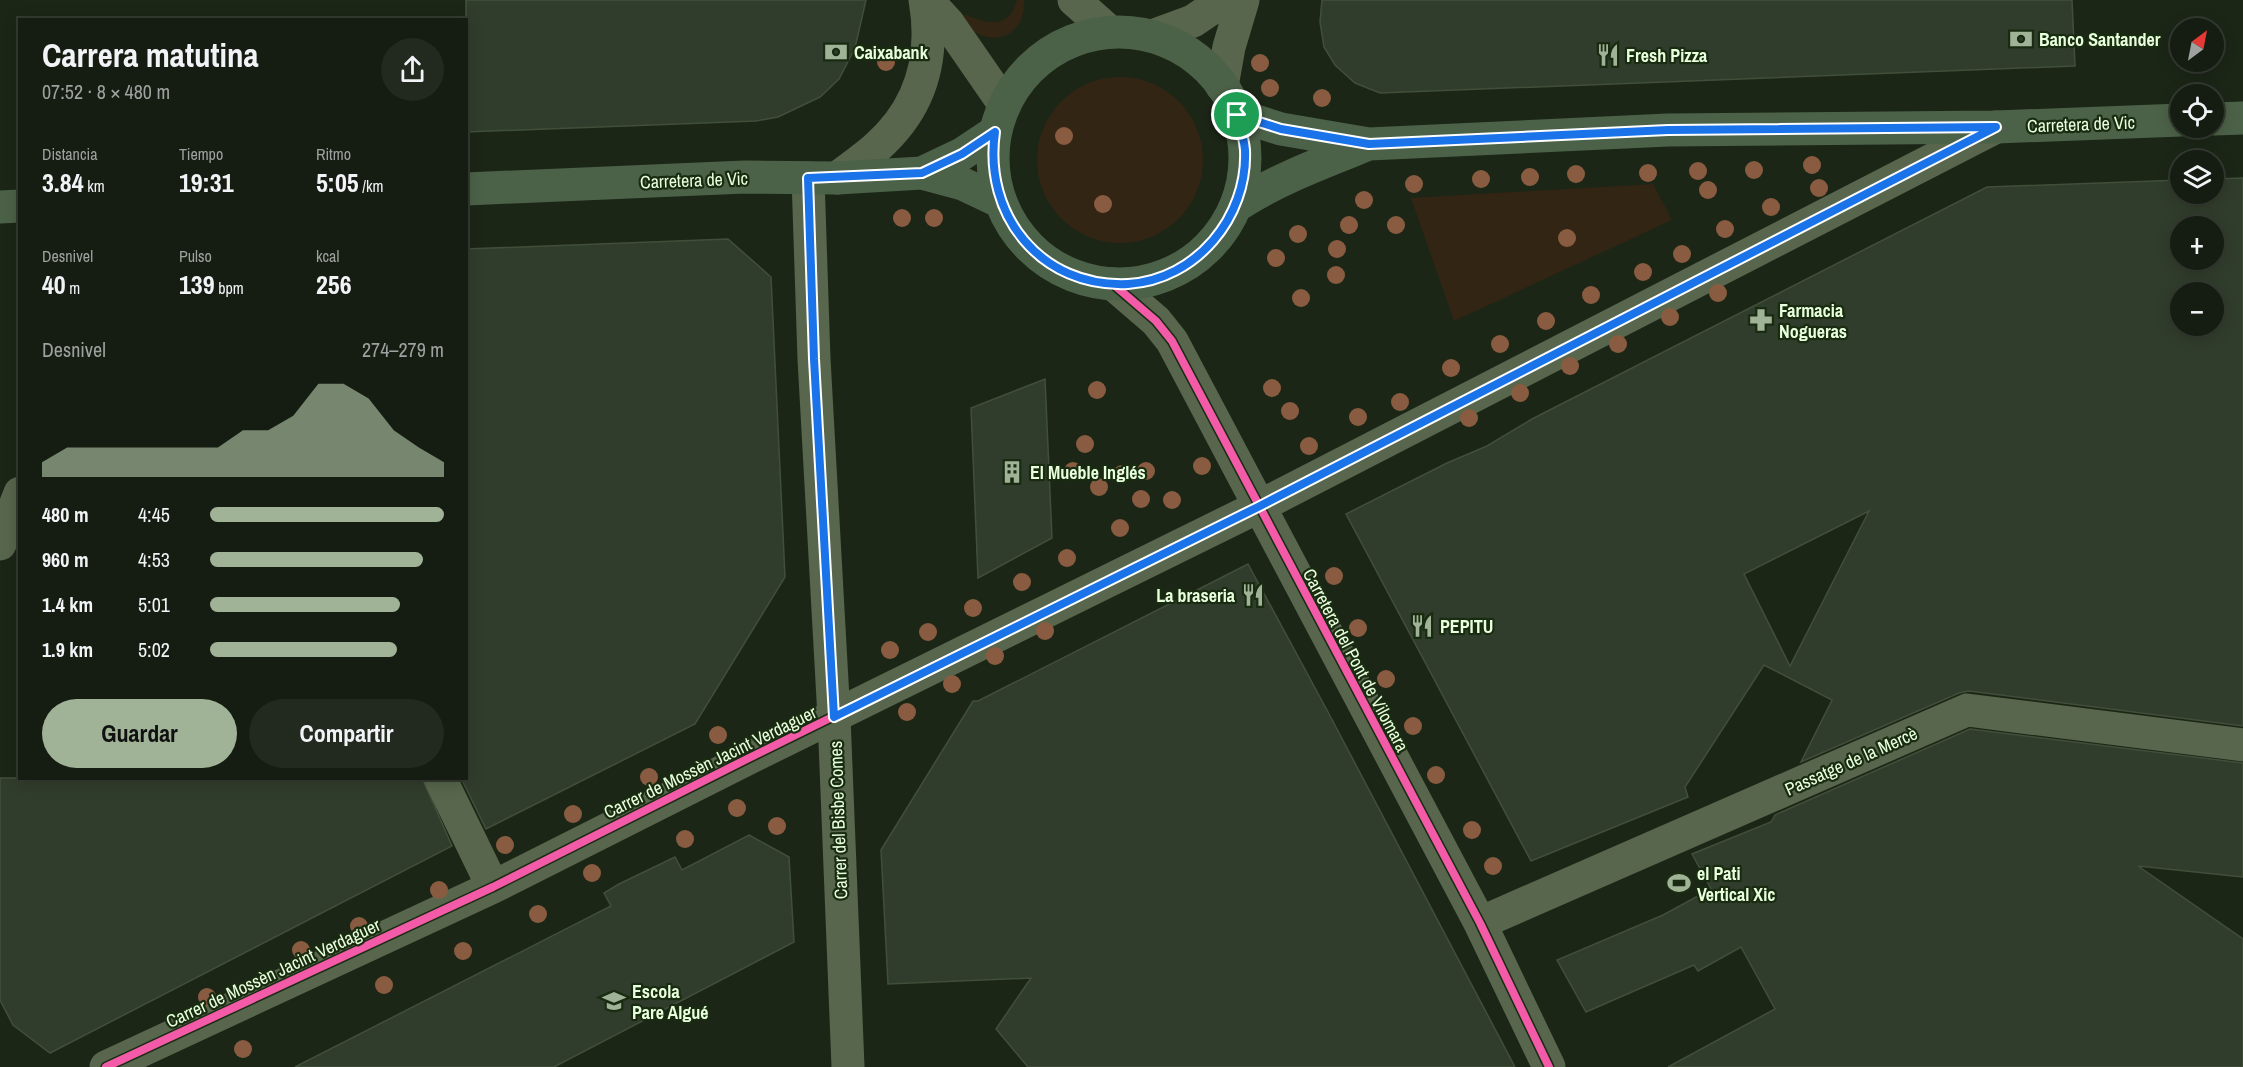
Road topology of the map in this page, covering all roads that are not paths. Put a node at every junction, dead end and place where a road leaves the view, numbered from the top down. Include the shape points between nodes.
1 (926, 0) edge
2 (1074, 0) edge
3 (1224, 0) edge
4 (1242, 0) edge
5 (1110, 32) junction
6 (1152, 36) junction
7 (1222, 86) junction
8 (1237, 115) junction
9 (1000, 118) junction
10 (2243, 118) edge
11 (2224, 119) edge
12 (2170, 120) edge
13 (1996, 127) junction
14 (1369, 144) junction
15 (922, 173) junction
16 (822, 178) junction
17 (468, 189) edge
18 (1001, 202) junction
19 (18, 206) edge
20 (1236, 206) junction
21 (0, 207) edge
22 (1113, 284) junction
23 (18, 498) edge
24 (1258, 507) junction
25 (0, 544) edge
26 (834, 717) junction
27 (2243, 745) edge
28 (441, 780) edge
29 (493, 887) junction
30 (1480, 923) junction
31 (1543, 1056) edge
32 (106, 1067) edge
33 (848, 1067) edge

1 - 9 street via 948,22
1 - 16 street via 930,45 926,71 915,96 878,146
2 - 5 street
3 - 6 street via 1193,21
4 - 7 street
5 - 6 main road
5 - 9 main road via 1074,40 1042,58 1017,83
6 - 7 main road via 1187,52
7 - 8 main road
8 - 14 main road, Carretera de Vic via 1281,129
8 - 20 main road via 1245,160
9 - 15 main road, Carretera de Vic via 962,154
9 - 18 main road via 993,167
10 - 11 main road
12 - 13 main road, Carretera de Vic
13 - 14 main road, Carretera de Vic via 1668,130
13 - 24 street, Carrer de Mossèn Jacint Verdaguer
14 - 20 main road, Carretera de Vic via 1256,192
15 - 16 main road, Carretera de Vic
15 - 18 main road, Carretera de Vic via 963,184
16 - 17 main road, Carretera de Vic via 745,177
16 - 26 street, Carrer del Bisbe Comes via 814,359
18 - 22 main road via 1022,238 1045,259 1072,275
19 - 21 main road
20 - 22 main road via 1219,236 1194,260 1156,279
22 - 24 street, Carretera del Pont de Vilomara via 1156,321 1172,341
23 - 25 street
24 - 26 street, Carrer de Mossèn Jacint Verdaguer
24 - 30 street, Carretera del Pont de Vilomara
26 - 29 street, Carrer de Mossèn Jacint Verdaguer
26 - 33 street, Carrer del Bisbe Comes
27 - 30 street, Passatge de la Mercè via 1967,710
28 - 29 street
29 - 32 street, Carrer de Mossèn Jacint Verdaguer
30 - 31 street, Carretera del Pont de Vilomara

